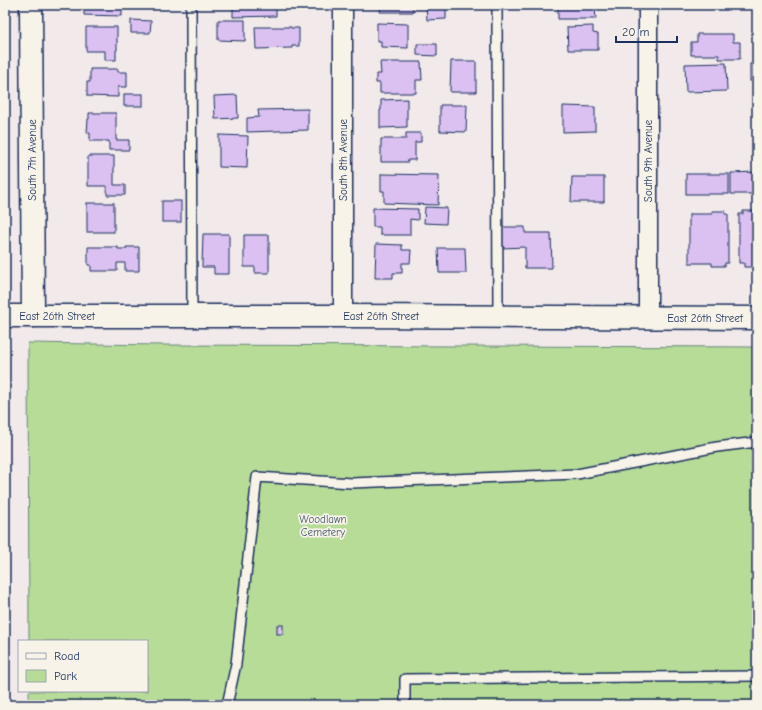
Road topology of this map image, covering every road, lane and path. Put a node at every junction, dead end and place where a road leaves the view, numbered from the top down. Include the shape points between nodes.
1 (31, 5) edge
2 (191, 5) edge
3 (343, 5) edge
4 (497, 5) edge
5 (648, 5) edge
6 (5, 316) edge
7 (33, 316) junction
8 (192, 316) junction
9 (343, 316) junction
10 (498, 317) junction
11 (648, 318) junction
12 (757, 318) edge
13 (757, 442) edge
14 (757, 676) edge
15 (227, 705) edge
16 (406, 705) edge

1 - 7 main road, South 7th Avenue
2 - 8 lane
3 - 9 street, South 8th Avenue
4 - 10 lane
5 - 11 street, South 9th Avenue
6 - 7 main road, East 26th Street
7 - 8 main road, East 26th Street
8 - 9 main road, East 26th Street
9 - 10 main road, East 26th Street
10 - 11 main road, East 26th Street
11 - 12 main road, East 26th Street
13 - 15 lane via 717,447 577,474 352,483 257,477 236,664
14 - 16 lane via 405,679

